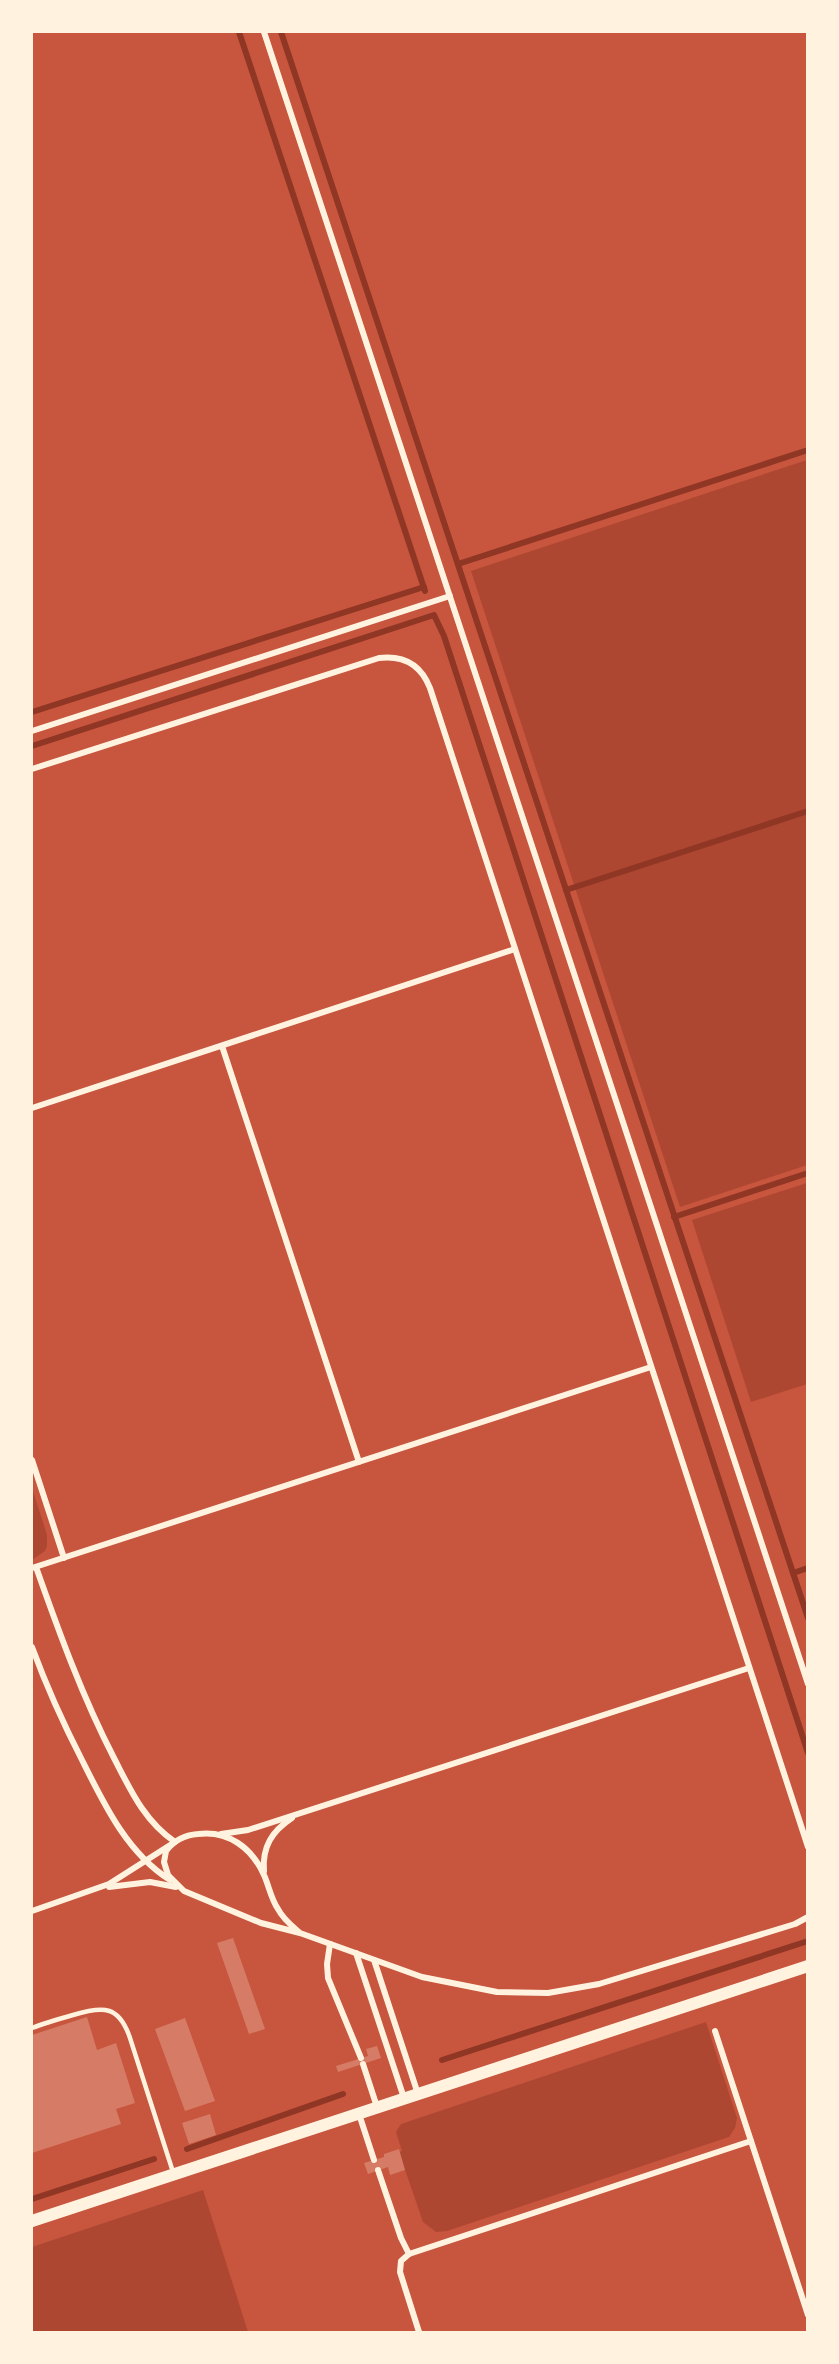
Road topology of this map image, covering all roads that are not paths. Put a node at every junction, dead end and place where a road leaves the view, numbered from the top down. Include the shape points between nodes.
1 (264, 32) edge
2 (450, 596) junction
3 (32, 731) edge
4 (32, 770) edge
5 (515, 949) junction
6 (222, 1046) junction
7 (32, 1108) edge
8 (651, 1367) junction
9 (32, 1460) edge
10 (359, 1461) junction
11 (64, 1558) junction
12 (34, 1568) edge
13 (32, 1647) edge
14 (749, 1668) junction
15 (807, 1684) edge
16 (300, 1813) junction
17 (214, 1834) junction
18 (175, 1842) junction
19 (807, 1847) edge
20 (146, 1861) junction
21 (264, 1875) junction
22 (172, 1881) junction
23 (184, 1891) junction
24 (91, 1892) junction
25 (32, 1911) edge
26 (807, 1917) edge
27 (300, 1932) junction
28 (330, 1944) junction
29 (356, 1953) junction
30 (374, 1960) junction
31 (807, 1966) edge
32 (32, 2028) edge
33 (715, 2031) dead end
34 (418, 2094) junction
35 (404, 2099) junction
36 (377, 2107) junction
37 (359, 2114) junction
38 (751, 2141) junction
39 (374, 2160) dead end
40 (378, 2170) dead end
41 (174, 2174) junction
42 (32, 2221) edge
43 (409, 2254) junction
44 (807, 2315) edge
45 (420, 2332) edge

1 - 2 street
2 - 3 street
2 - 15 street
4 - 5 street via 369,660 389,657 408,661 422,672 430,688
5 - 6 street
5 - 8 street
6 - 7 street
6 - 10 street
8 - 10 street
8 - 14 street
9 - 11 street
10 - 11 street
11 - 12 street
12 - 18 street via 104,1739 141,1809
13 - 20 street via 62,1719 107,1808
14 - 16 street
14 - 19 street
16 - 17 street via 248,1830
16 - 21 street via 280,1826 267,1844
17 - 18 street via 193,1834
17 - 21 street via 247,1850
18 - 20 street
18 - 22 street via 164,1857
20 - 22 street
20 - 24 street
21 - 27 street via 276,1907
22 - 23 street
23 - 24 street via 150,1882
23 - 27 street via 261,1923
24 - 25 street
26 - 30 street via 615,1979 548,1993 514,1994 465,1987
27 - 28 street
28 - 29 street
28 - 36 street via 328,1978
29 - 30 street
29 - 35 street
30 - 34 street
31 - 34 main road
32 - 41 lane via 94,2009 110,2010 121,2019
33 - 38 street
34 - 35 main road
35 - 36 main road
36 - 37 main road
37 - 39 street
37 - 41 main road
38 - 43 street
38 - 44 street
40 - 43 street
41 - 42 main road
43 - 45 street via 401,2261 400,2272

